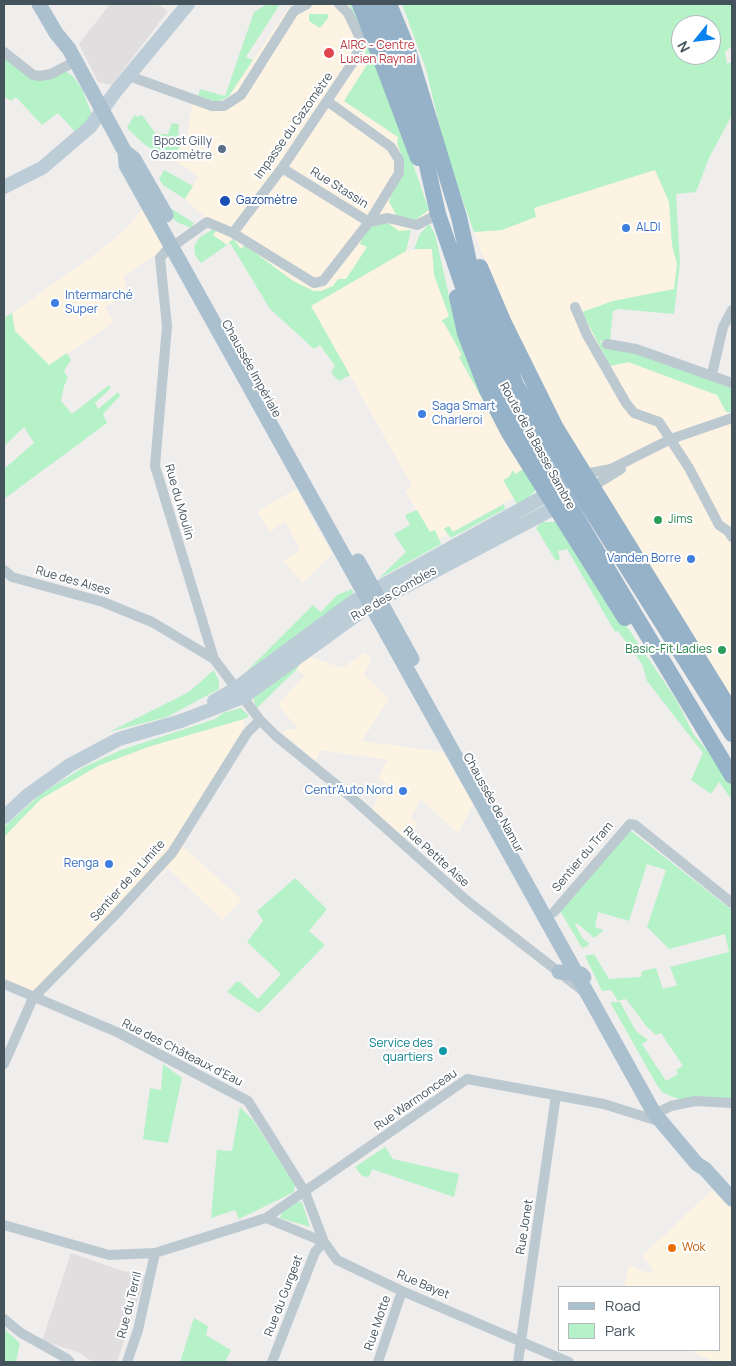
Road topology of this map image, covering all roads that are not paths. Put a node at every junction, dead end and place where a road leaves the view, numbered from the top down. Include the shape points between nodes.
1 (38, 4) edge
2 (48, 4) edge
3 (188, 4) edge
4 (307, 4) edge
5 (339, 4) edge
6 (360, 4) edge
7 (375, 4) edge
8 (389, 4) edge
9 (399, 4) edge
10 (4, 52) edge
11 (72, 55) junction
12 (129, 76) junction
13 (327, 102) junction
14 (103, 111) junction
15 (282, 168) junction
16 (448, 182) junction
17 (4, 187) edge
18 (434, 197) junction
19 (438, 214) junction
20 (459, 217) junction
21 (369, 222) junction
22 (233, 233) junction
23 (175, 243) junction
24 (454, 258) junction
25 (575, 307) dead end
26 (732, 310) edge
27 (607, 344) dead end
28 (712, 374) junction
29 (732, 383) edge
30 (732, 418) edge
31 (671, 439) junction
32 (589, 480) junction
33 (552, 501) junction
34 (731, 533) edge
35 (4, 570) edge
36 (372, 597) junction
37 (394, 648) junction
38 (214, 658) junction
39 (239, 693) junction
40 (726, 713) edge
41 (445, 719) junction
42 (260, 720) junction
43 (732, 727) edge
44 (267, 728) joint
45 (732, 734) edge
46 (730, 772) edge
47 (4, 817) edge
48 (732, 903) edge
49 (554, 912) junction
50 (559, 972) junction
51 (577, 974) junction
52 (4, 984) edge
53 (33, 998) junction
54 (591, 999) junction
55 (605, 1014) junction
56 (4, 1064) edge
57 (556, 1095) junction
58 (732, 1103) edge
59 (652, 1110) junction
60 (705, 1169) junction
61 (305, 1192) junction
62 (732, 1199) edge
63 (266, 1218) junction
64 (4, 1225) edge
65 (324, 1242) junction
66 (155, 1253) junction
67 (402, 1291) junction
68 (4, 1319) edge
69 (520, 1343) junction
70 (70, 1362) edge
71 (127, 1362) edge
72 (272, 1362) edge
73 (378, 1362) edge
74 (518, 1362) edge
75 (569, 1362) edge

1 - 11 main road, Chaussée Impériale
2 - 11 main road, Chaussée Impériale via 63,29
3 - 12 main road
4 - 12 street via 294,11 241,95 224,106 212,106
5 - 13 street, Impasse du Gazomètre via 348,13 360,38 360,48
6 - 18 highway via 407,134
7 - 18 highway, Route de la Basse Sambre via 394,48 416,117
8 - 16 highway, Route de la Basse Sambre via 408,50
9 - 16 highway via 410,27 438,122
10 - 11 street via 33,75 40,76 51,74
11 - 14 main road, Chaussée Impériale
12 - 14 main road
13 - 15 street, Impasse du Gazomètre
13 - 21 street, Rue Stassin via 392,146 399,160 399,173
14 - 17 main road via 90,127 42,168
14 - 23 main road, Chaussée Impériale via 125,152 134,159
15 - 21 street, Rue Stassin
15 - 22 street, Impasse du Gazomètre
16 - 20 highway, Route de la Basse Sambre
18 - 19 highway, Route de la Basse Sambre
19 - 21 street via 417,224 388,218
19 - 24 highway, Route de la Basse Sambre
20 - 32 highway via 530,379
20 - 40 highway, Route de la Basse Sambre via 468,262 480,298 516,384 586,502
21 - 22 street via 323,281 314,283
22 - 23 street via 207,222
23 - 36 main road, Chaussée Impériale
23 - 38 street, Rue du Moulin via 160,258 167,326 154,466
24 - 33 highway via 451,270 465,333 487,390 509,433
24 - 46 highway, Route de la Basse Sambre via 478,331 530,440
25 - 31 street via 587,335 626,403 634,413 659,422
26 - 28 street via 723,327
27 - 28 street via 636,349
28 - 29 street
30 - 31 street
31 - 32 street
31 - 32 street
31 - 34 street via 719,525
32 - 33 main road, Rue des Combles
32 - 40 highway
33 - 36 main road, Rue des Combles
33 - 46 highway via 692,725
35 - 38 street, Rue des Aises via 12,577 103,602 152,622
36 - 37 main road, Chaussée de Namur
36 - 39 main road, Rue des Combles
36 - 41 main road, Chaussée de Namur
37 - 41 main road via 409,664 439,716
37 - 51 main road, Chaussée de Namur
38 - 39 street, Rue du Moulin
39 - 42 street, Rue du Moulin
39 - 47 main road, Rue des Combles via 181,721 119,739 70,765
40 - 43 highway
40 - 45 highway, Route de la Basse Sambre
41 - 49 main road, Chaussée de Namur
42 - 44 street, Rue du Moulin
42 - 53 street, Sentier de la Limite via 248,732 172,853
44 - 50 street, Rue Petite Aise via 350,796 466,900
48 - 49 street, Sentier du Tram via 635,825 626,826
49 - 55 main road, Chaussée de Namur
50 - 51 main road
50 - 54 street, Rue Petite Aise
51 - 54 main road, Chaussée de Namur
51 - 55 main road, Chaussée de Namur via 585,978
52 - 53 street, Rue des Châteaux d'Eau
53 - 56 street
53 - 61 street, Rue des Châteaux d'Eau via 119,1033 248,1101
54 - 55 main road, Chaussée de Namur
55 - 59 main road, Chaussée de Namur
57 - 59 street, Rue Warmonceau
57 - 61 street, Rue Warmonceau via 467,1079
57 - 69 street, Rue Jonet
58 - 59 street via 695,1101
59 - 60 main road, Chaussée de Namur via 697,1164
59 - 60 main road via 664,1117 679,1139 697,1154
60 - 62 main road
61 - 63 street, Rue Warmonceau
61 - 65 street, Rue Bayet
63 - 65 street
63 - 66 street, Rue Warmonceau
64 - 66 street, Rue Warmonceau via 109,1255
65 - 67 street, Rue Bayet via 337,1260
65 - 72 street, Rue du Gurgeat via 315,1252
66 - 71 street, Rue du Terril via 138,1330
67 - 69 street, Rue Bayet
67 - 73 street, Rue Motte
68 - 70 street
69 - 74 street, Rue Jonet
69 - 75 street, Rue Bayet

